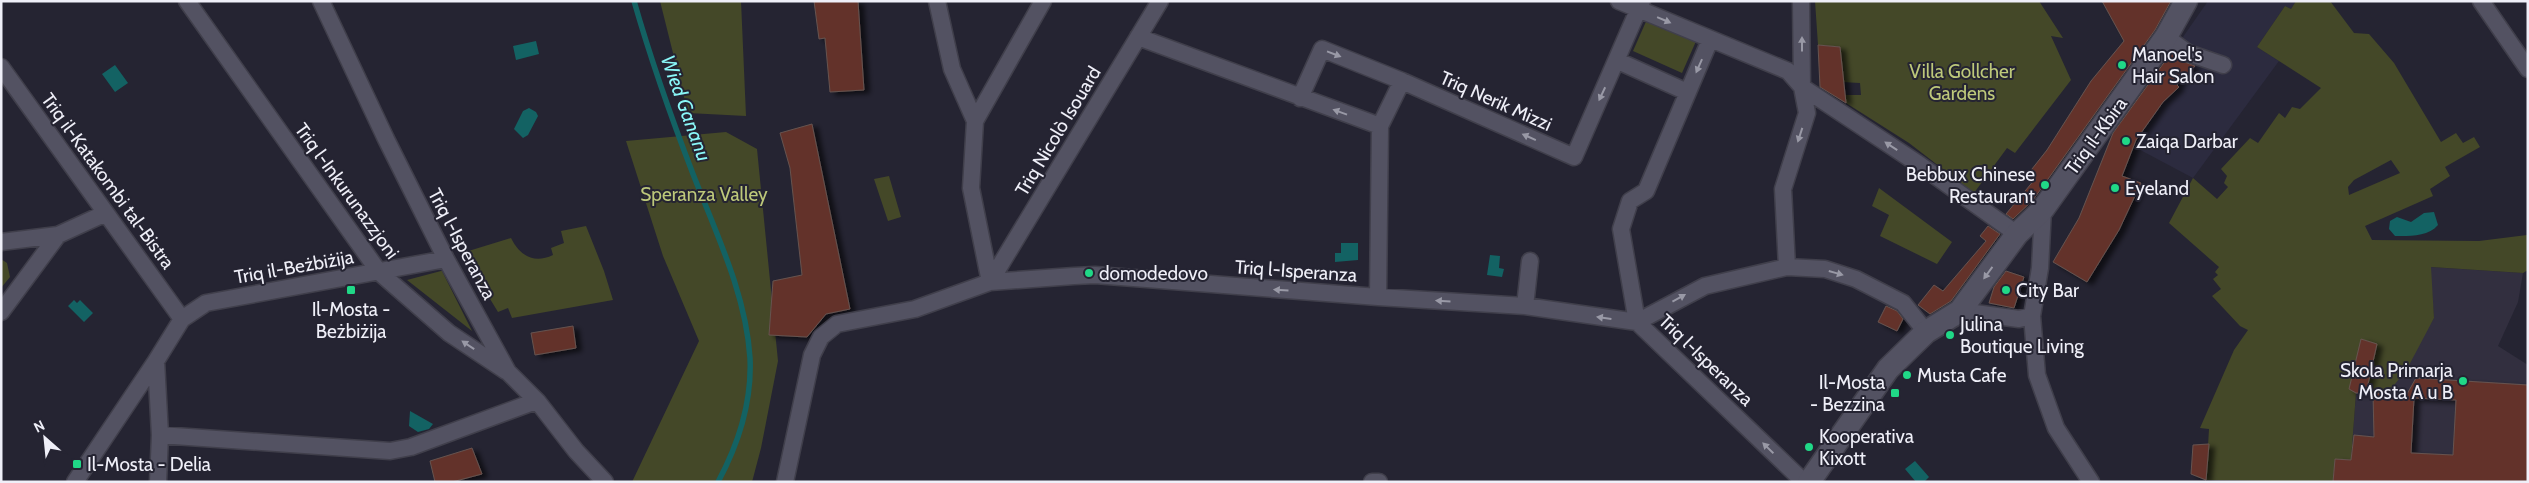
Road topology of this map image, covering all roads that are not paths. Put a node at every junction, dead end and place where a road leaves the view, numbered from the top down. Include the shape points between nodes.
1 (187, 1) edge
2 (321, 1) edge
3 (937, 1) edge
4 (1043, 1) edge
5 (1160, 1) edge
6 (1619, 1) edge
7 (1801, 1) edge
8 (2186, 1) edge
9 (2481, 1) edge
10 (1640, 5) edge
11 (1138, 37) junction
12 (2166, 37) junction
13 (1710, 40) junction
14 (1618, 60) junction
15 (2222, 66) dead end
16 (1, 67) edge
17 (2528, 69) edge
18 (1402, 81) junction
19 (1802, 87) junction
20 (1687, 92) junction
21 (1300, 98) junction
22 (975, 121) junction
23 (1380, 126) junction
24 (2043, 209) junction
25 (106, 213) junction
26 (2017, 234) junction
27 (58, 235) junction
28 (1, 242) edge
29 (446, 259) junction
30 (1530, 261) dead end
31 (1787, 267) junction
32 (379, 272) junction
33 (990, 282) junction
34 (1378, 298) junction
35 (1525, 306) junction
36 (1960, 311) junction
37 (1, 312) edge
38 (2032, 316) junction
39 (182, 319) junction
40 (1637, 322) junction
41 (1926, 332) junction
42 (156, 361) junction
43 (508, 372) junction
44 (536, 400) junction
45 (160, 435) junction
46 (75, 482) edge
47 (158, 482) edge
48 (605, 482) edge
49 (784, 482) edge
50 (1372, 482) edge
51 (1379, 482) edge
52 (1804, 482) edge
53 (1809, 482) edge
54 (2091, 482) edge

1 - 32 street, Triq l-Inkurunazzjoni
2 - 29 street, Triq l-Isperanza
3 - 22 street via 952,68
4 - 22 street
5 - 11 street, Triq Nicolò Isouard
6 - 10 street
19 -> 7 street
8 - 12 main road, Triq il-Kbira
9 - 17 street
10 -> 13 street
10 - 14 street
11 - 21 street
11 - 33 street, Triq Nicolò Isouard
12 - 15 street via 2188,54
12 - 24 main road, Triq il-Kbira
13 - 19 street via 1788,71
13 -> 20 street
14 -> 18 street, Triq Nerik Mizzi via 1574,157
14 - 20 street
16 - 25 street, Triq il-Katakombi tal-Bistra
21 -> 18 street, Triq Nerik Mizzi via 1322,49
18 - 23 street
26 -> 19 street
19 -> 31 street via 1807,113 1783,189
20 - 40 street via 1646,191 1630,201 1621,229
23 -> 21 street
22 - 33 street via 971,188
23 - 34 street
24 - 26 main road, Triq il-Kbira
24 - 38 street via 2040,268
25 - 27 street
25 - 39 street, Triq il-Katakombi tal-Bistra
26 -> 36 main road, Triq il-Kbira
27 - 28 street
27 - 37 street
29 - 32 street, Triq il-Beżbiżija
29 - 43 street, Triq l-Isperanza
30 - 35 street
40 -> 31 street via 1704,286
31 -> 41 street via 1824,269 1856,279 1903,303
32 - 39 street, Triq il-Beżbiżija via 206,303
43 -> 32 street, Triq l-Inkurunazzjoni via 449,332
34 -> 33 street, Triq l-Isperanza via 1095,275
33 - 49 street, Triq l-Isperanza via 914,309 837,324 821,337 812,355
35 -> 34 street, Triq l-Isperanza
40 -> 35 street, Triq l-Isperanza
36 - 38 street via 2019,319
36 - 41 main road, Triq il-Kbira
38 - 54 street via 2037,375 2056,428
39 - 42 street
52 -> 40 street, Triq l-Isperanza
41 - 53 main road, Triq il-Kbira via 1888,369
42 - 45 street
42 - 46 street
43 - 44 street, Triq l-Isperanza
44 - 45 street via 411,447 390,451
44 - 48 street, Triq l-Isperanza
45 - 47 street
50 - 51 street

